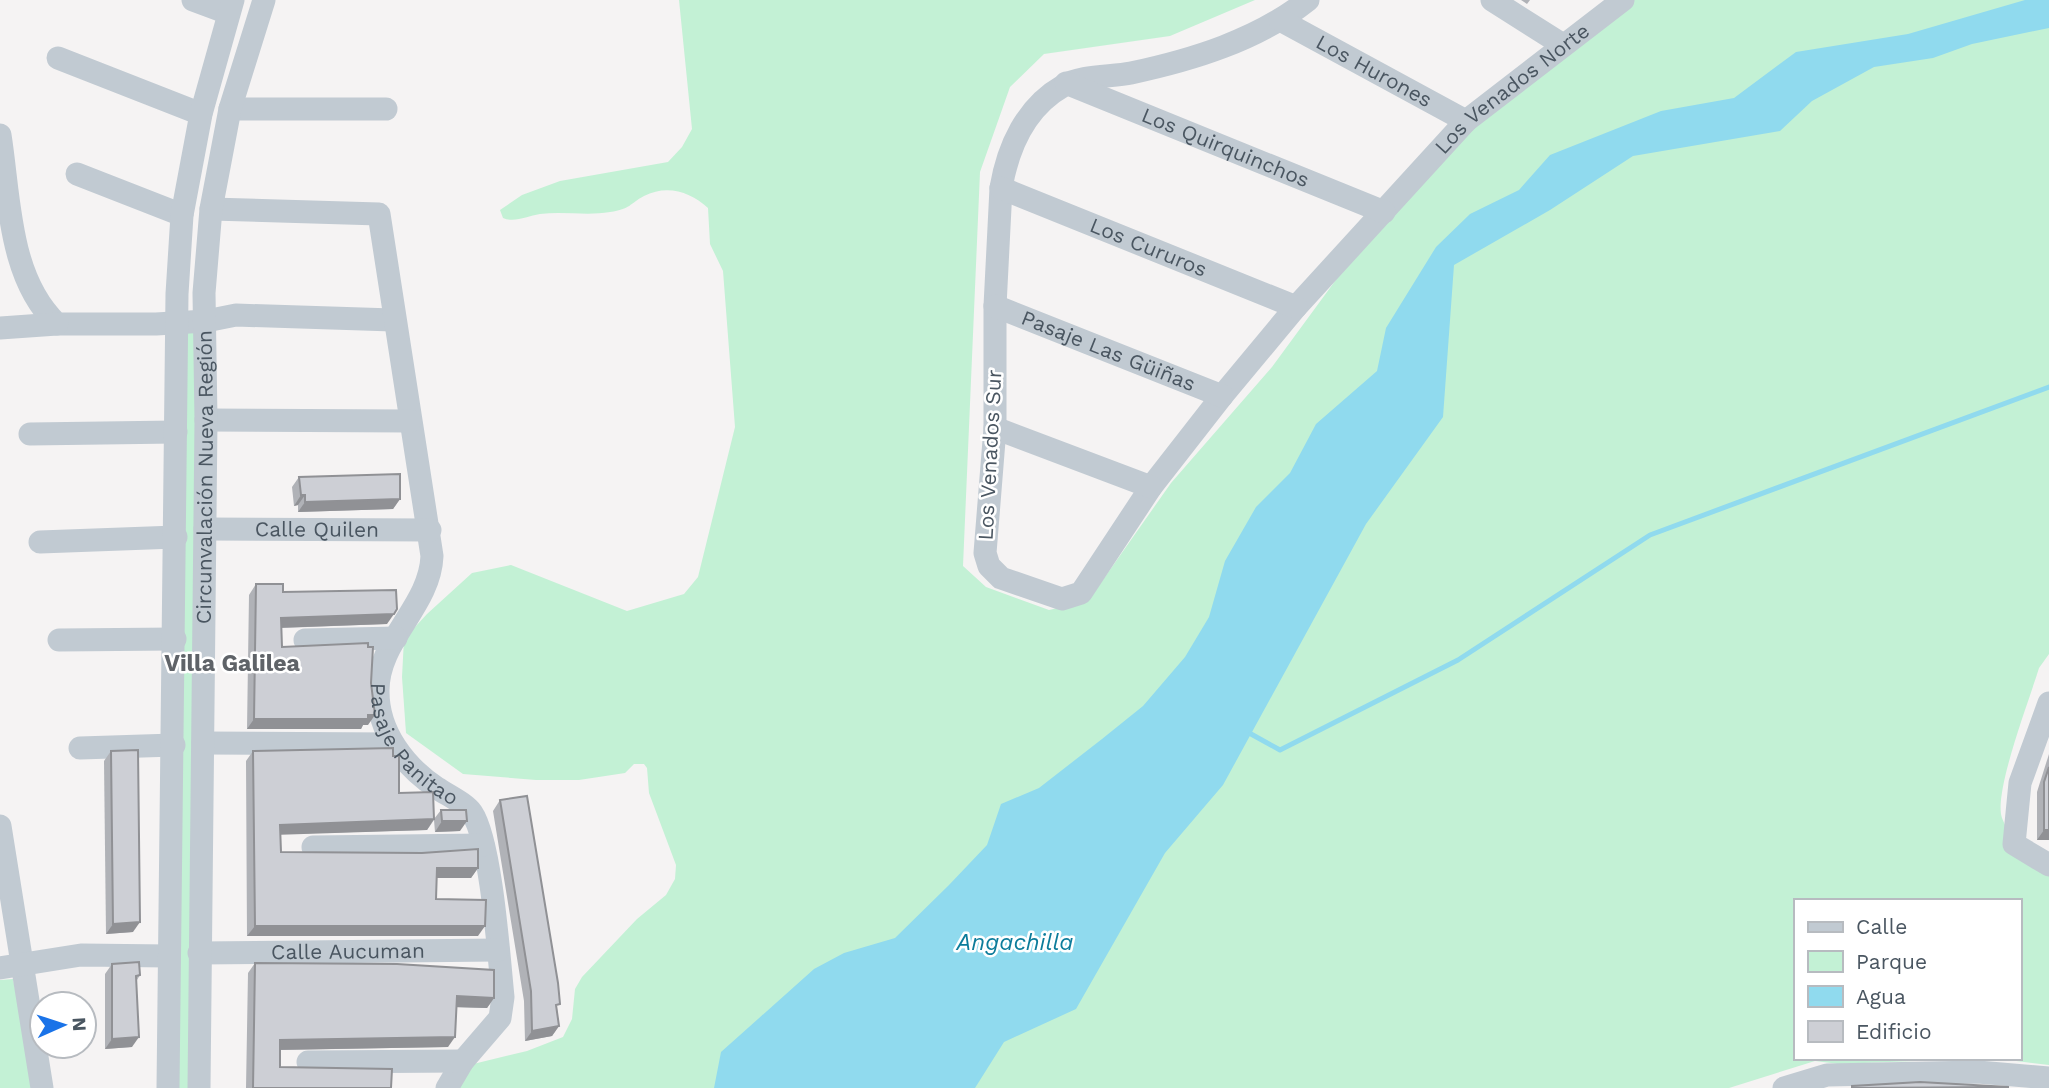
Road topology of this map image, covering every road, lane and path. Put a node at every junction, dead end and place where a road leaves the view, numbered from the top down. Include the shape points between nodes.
1 (193, 0) edge
2 (264, 0) edge
3 (1308, 0) edge
4 (1492, 0) edge
5 (1623, 0) edge
6 (231, 6) edge
7 (1280, 20) junction
8 (1563, 45) junction
9 (58, 58) dead end
10 (1066, 83) junction
11 (230, 109) junction
12 (386, 109) dead end
13 (201, 114) junction
14 (1466, 121) junction
15 (0, 135) edge
16 (77, 174) dead end
17 (1409, 187) joint
18 (1001, 188) junction
19 (211, 209) junction
20 (1384, 212) junction
21 (182, 215) junction
22 (995, 306) junction
23 (1297, 307) junction
24 (50, 317) junction
25 (393, 320) junction
26 (206, 321) junction
27 (177, 323) junction
28 (0, 328) edge
29 (1222, 396) junction
30 (206, 420) junction
31 (410, 421) junction
32 (995, 428) junction
33 (176, 432) junction
34 (30, 434) dead end
35 (1151, 486) junction
36 (205, 529) junction
37 (430, 530) junction
38 (176, 537) junction
39 (40, 542) dead end
40 (396, 638) junction
41 (175, 639) junction
42 (59, 640) dead end
43 (305, 640) dead end
44 (2049, 703) edge
45 (203, 743) junction
46 (393, 744) junction
47 (174, 745) junction
48 (80, 748) dead end
49 (0, 826) edge
50 (483, 845) junction
51 (313, 847) dead end
52 (3, 862) edge
53 (2049, 865) edge
54 (498, 950) junction
55 (199, 953) junction
56 (169, 956) junction
57 (24, 965) junction
58 (0, 968) edge
59 (463, 1061) junction
60 (308, 1062) dead end
61 (2049, 1078) edge
62 (1827, 1081) edge
63 (43, 1088) edge
64 (168, 1088) edge
65 (199, 1088) edge
66 (447, 1088) edge
67 (1784, 1088) edge

1 - 6 street
2 - 11 street, Circunvalación Nueva Región
3 - 7 street, Los Venados Sur
4 - 8 street
5 - 8 street, Los Venados Norte
6 - 13 street, Circunvalación Nueva Región
7 - 10 street, Los Venados Sur via 1182,60
7 - 14 street, Los Hurones
8 - 14 street, Los Venados Norte
9 - 13 street
10 - 18 street, Los Venados Sur via 1040,103 1018,133
10 - 20 street, Los Quirquinchos
11 - 12 street
11 - 19 street, Circunvalación Nueva Región
13 - 21 street, Circunvalación Nueva Región
14 - 17 street, Los Venados Norte
15 - 24 street via 21,270
16 - 21 street
17 - 20 street, Los Venados Sur
18 - 22 street, Los Venados Sur
18 - 23 street, Los Cururos
19 - 25 street, Pasaje Panitao via 379,214
19 - 26 street, Circunvalación Nueva Región
20 - 23 street, Los Venados Sur
21 - 27 street, Circunvalación Nueva Región
22 - 29 street, Pasaje Las Güiñas
22 - 32 street, Los Venados Sur
23 - 29 street, Los Venados Sur
24 - 27 street
24 - 28 street
25 - 26 street via 236,315
25 - 31 street, Pasaje Panitao
26 - 27 street
26 - 30 street, Circunvalación Nueva Región
27 - 33 street, Circunvalación Nueva Región
29 - 35 street, Los Venados Sur
30 - 31 street
30 - 36 street, Circunvalación Nueva Región
31 - 37 street, Pasaje Panitao
32 - 35 street
32 - 35 street, Los Venados Sur via 985,553 992,571 1001,578 1062,599 1076,597
33 - 34 street
33 - 38 street, Circunvalación Nueva Región
36 - 37 street, Calle Quilen
36 - 45 street, Circunvalación Nueva Región
37 - 40 street, Pasaje Panitao via 432,573
38 - 39 street
38 - 41 street, Circunvalación Nueva Región
40 - 43 street
40 - 46 street, Pasaje Panitao via 382,668 378,691 381,715
41 - 42 street
41 - 47 street, Circunvalación Nueva Región
44 - 53 street via 2020,783 2014,844
45 - 46 street
45 - 55 street, Circunvalación Nueva Región
46 - 50 street, Pasaje Panitao via 418,776 471,812
47 - 48 street
47 - 56 street, Circunvalación Nueva Región
49 - 52 street
50 - 51 street
50 - 54 street, Pasaje Panitao
52 - 57 street
54 - 55 street, Calle Aucuman
54 - 59 street, Pasaje Panitao via 503,997 500,1018
55 - 65 street, Circunvalación Nueva Región
56 - 57 street via 81,955
56 - 64 street, Circunvalación Nueva Región
57 - 58 street
57 - 63 street
59 - 60 street
59 - 66 street, Pasaje Panitao
61 - 62 street via 1979,1072
62 - 67 street

